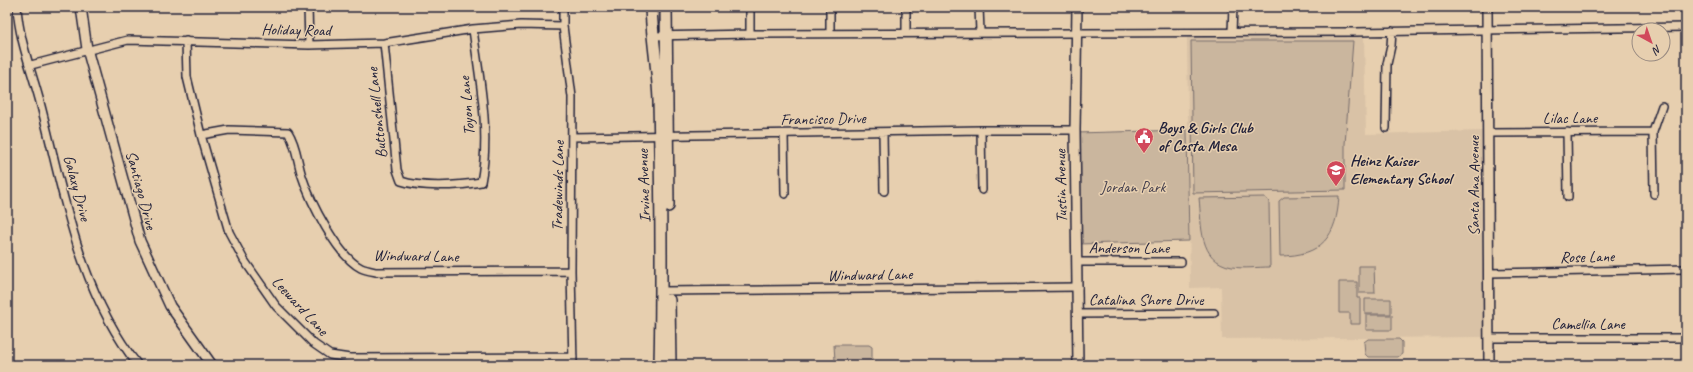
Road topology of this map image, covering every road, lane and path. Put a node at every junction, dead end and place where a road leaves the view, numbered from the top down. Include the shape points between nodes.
1 (17, 7) edge
2 (81, 7) edge
3 (308, 7) edge
4 (562, 7) edge
5 (651, 7) edge
6 (666, 7) edge
7 (750, 7) edge
8 (830, 7) edge
9 (906, 7) edge
10 (979, 7) edge
11 (1076, 7) edge
12 (1232, 7) edge
13 (1487, 7) edge
14 (563, 26) junction
15 (1686, 27) edge
16 (473, 29) junction
17 (1488, 29) junction
18 (1392, 31) junction
19 (980, 32) junction
20 (1077, 32) junction
21 (1232, 32) junction
22 (830, 33) junction
23 (906, 33) junction
24 (750, 34) junction
25 (652, 36) junction
26 (666, 36) junction
27 (186, 41) junction
28 (384, 43) junction
29 (309, 45) junction
30 (87, 49) junction
31 (30, 65) junction
32 (1662, 106) dead end
33 (1386, 128) dead end
34 (981, 130) junction
35 (1075, 130) junction
36 (1568, 132) junction
37 (1653, 132) junction
38 (883, 133) junction
39 (1488, 133) junction
40 (784, 134) junction
41 (201, 135) junction
42 (572, 137) junction
43 (663, 137) junction
44 (400, 181) joint
45 (982, 190) dead end
46 (884, 191) dead end
47 (785, 194) dead end
48 (1654, 194) dead end
49 (1568, 197) dead end
50 (1078, 262) junction
51 (1181, 262) dead end
52 (1686, 269) edge
53 (571, 271) junction
54 (1489, 273) junction
55 (1078, 287) junction
56 (665, 291) junction
57 (1214, 313) dead end
58 (1078, 314) junction
59 (1489, 338) junction
60 (1686, 338) edge
61 (573, 357) junction
62 (138, 365) edge
63 (212, 365) edge
64 (573, 365) edge
65 (660, 365) edge
66 (670, 365) edge
67 (1078, 365) edge
68 (1489, 365) edge

1 - 31 street, Galaxy Drive via 18,27
2 - 30 street, Santiago Drive
3 - 29 street
4 - 14 street, Tradewinds Lane
5 - 25 main road, Irvine Avenue
6 - 26 main road, Irvine Avenue
7 - 24 street
8 - 22 street
9 - 23 street
10 - 19 street
11 - 20 street, Tustin Avenue
12 - 21 street
13 - 17 street, Santa Ana Avenue
14 - 16 street, Holiday Road via 521,25
14 - 42 street, Tradewinds Lane via 572,97
15 - 17 street
16 - 28 street, Holiday Road
16 - 44 street, Toyon Lane via 484,122 484,168 481,182 411,184
17 - 18 street
17 - 39 street, Santa Ana Avenue
18 - 21 street
18 - 33 street via 1387,64
19 - 20 street
19 - 23 street
20 - 21 street
20 - 35 street, Tustin Avenue
22 - 23 street
22 - 24 street
24 - 26 street
25 - 26 street
25 - 43 main road, Irvine Avenue
26 - 43 main road, Irvine Avenue
27 - 29 street, Holiday Road
27 - 30 street, Holiday Road via 128,40
27 - 41 street, Leeward Lane via 187,77
28 - 29 street, Holiday Road
28 - 44 street, Buttonshell Lane
30 - 31 street, Holiday Road
30 - 63 street, Santiago Drive via 140,241 170,306
31 - 62 street, Galaxy Drive via 86,274 113,327
32 - 37 street
34 - 35 street, Francisco Drive
34 - 38 street, Francisco Drive
34 - 45 street
35 - 50 street, Tustin Avenue
36 - 37 street, Lilac Lane
36 - 39 street, Lilac Lane
36 - 49 street
37 - 48 street
38 - 40 street, Francisco Drive
38 - 46 street
39 - 54 street, Santa Ana Avenue
40 - 43 street, Francisco Drive
40 - 47 street
41 - 53 street, Windward Lane via 229,130 288,132 294,142 302,175 314,207 334,240 361,268 376,272
41 - 61 street, Leeward Lane via 229,232 244,260 276,306 314,344 330,355 350,358
42 - 43 street, Francisco Drive
42 - 53 street, Tradewinds Lane
43 - 56 main road, Irvine Avenue
50 - 51 street, Anderson Lane
50 - 55 street, Tustin Avenue
52 - 54 street, Rose Lane
53 - 61 street, Tradewinds Lane
54 - 59 street, Santa Ana Avenue
55 - 56 street, Windward Lane
55 - 58 street, Tustin Avenue
56 - 65 main road, Irvine Avenue
56 - 66 main road, Irvine Avenue
57 - 58 street, Catalina Shore Drive
58 - 67 street, Tustin Avenue
59 - 60 street, Camellia Lane
59 - 68 street, Santa Ana Avenue
61 - 64 street, Tradewinds Lane

